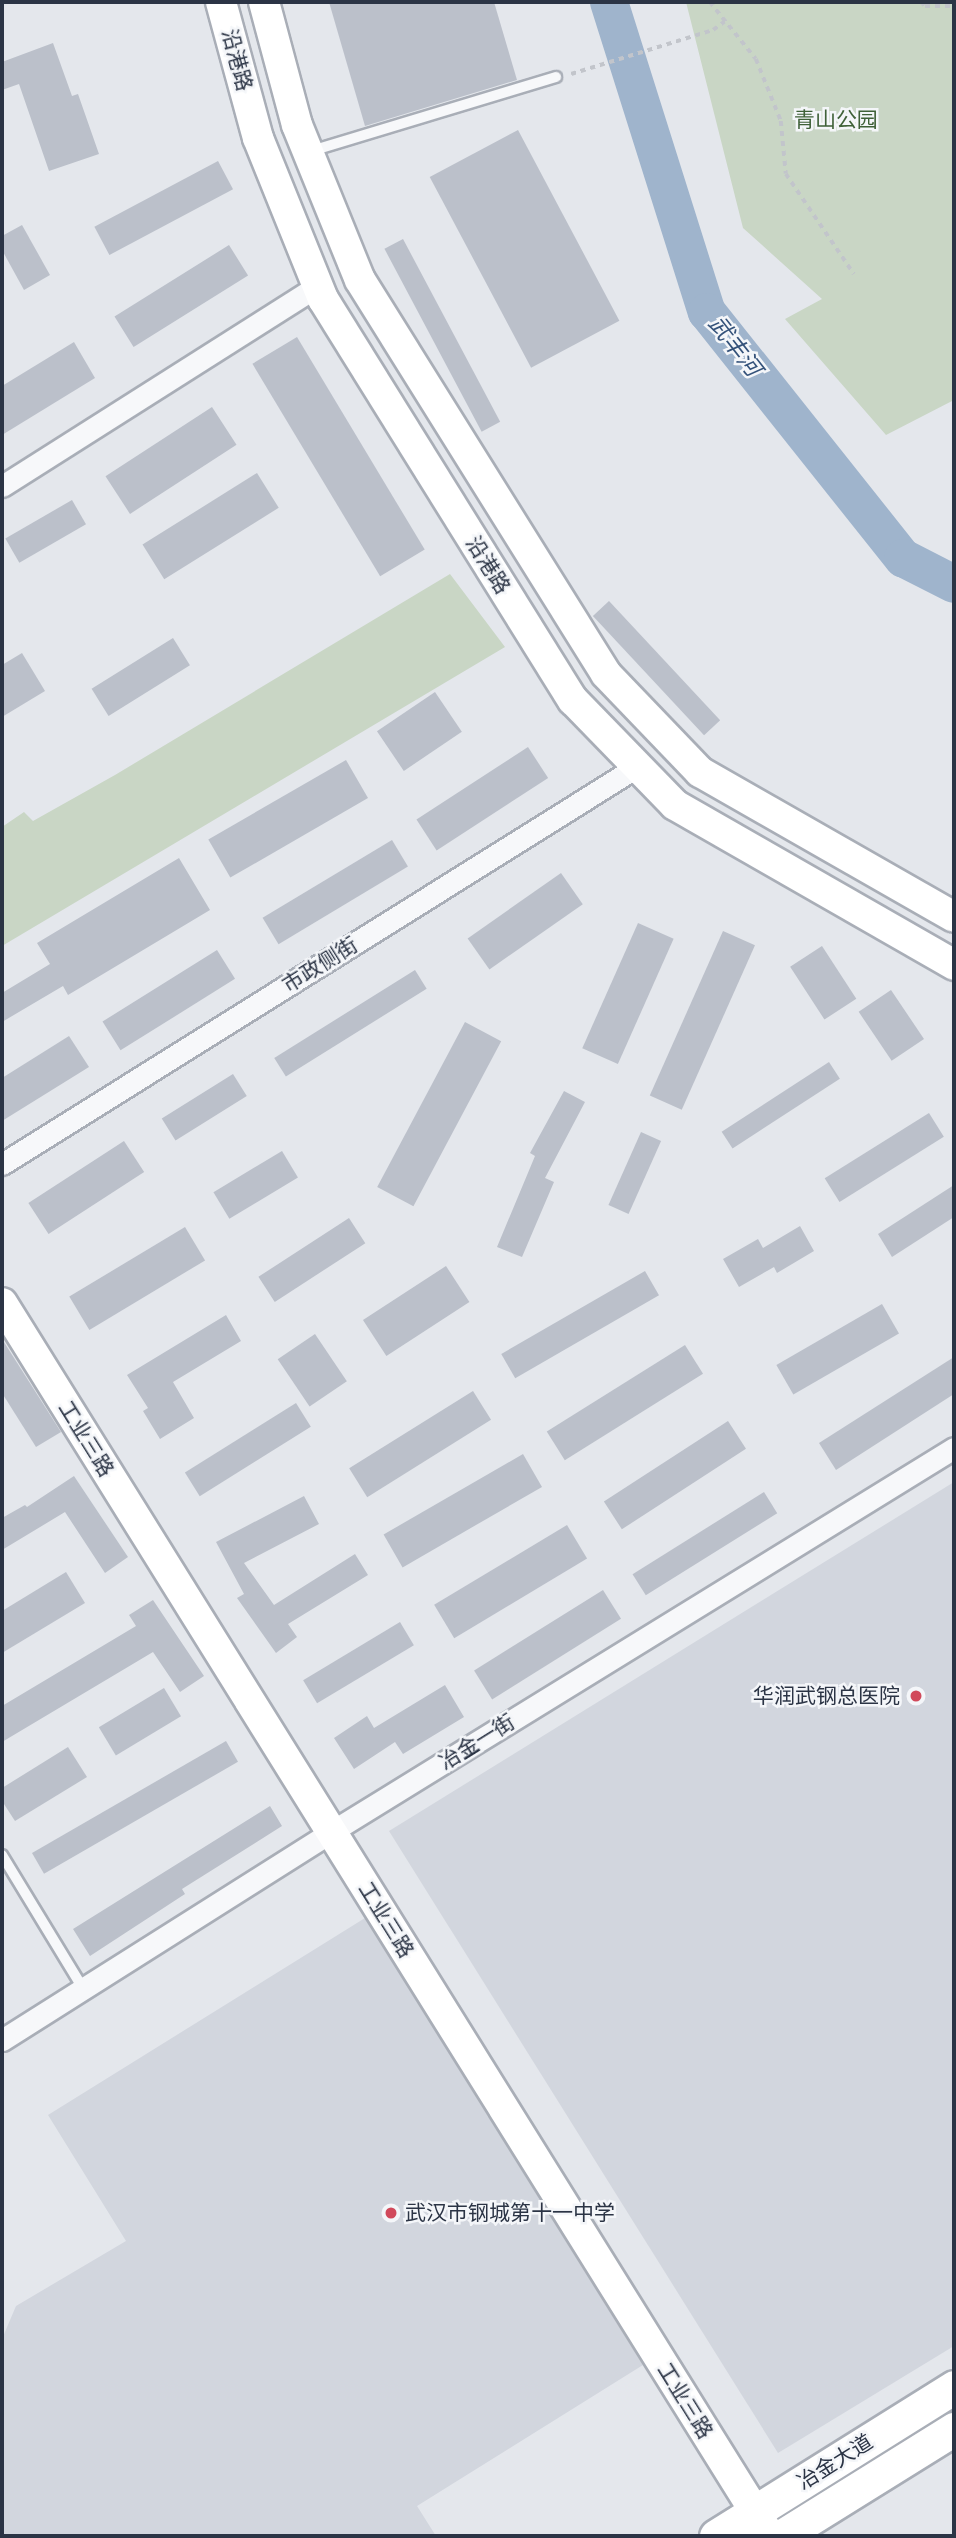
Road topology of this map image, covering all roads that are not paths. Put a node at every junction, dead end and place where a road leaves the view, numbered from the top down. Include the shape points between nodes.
1 (220, 2) edge
2 (264, 2) edge
3 (556, 77) dead end
4 (308, 152) junction
5 (317, 286) junction
6 (2, 486) edge
7 (638, 766) junction
8 (888, 879) junction
9 (865, 914) junction
10 (954, 917) edge
11 (954, 965) edge
12 (2, 1164) edge
13 (2, 1303) edge
14 (954, 1448) edge
15 (331, 1832) junction
16 (2, 1856) edge
17 (83, 1988) junction
18 (2, 2040) edge
19 (954, 2387) edge
20 (954, 2429) edge
21 (762, 2524) edge
22 (716, 2536) edge
23 (782, 2536) edge

1 - 5 main road, 沿港路 via 258,138
2 - 4 main road, 沿港路
3 - 4 lane
4 - 8 main road, 沿港路 via 360,280 606,674 700,772
5 - 6 street
5 - 7 main road, 沿港路 via 573,700
7 - 9 main road, 沿港路 via 675,805
7 - 12 street, 市政侧街
8 - 9 main road
8 - 10 main road, 沿港路
9 - 11 main road, 沿港路
13 - 15 main road, 工业三路
14 - 15 street, 冶金一街
15 - 17 street, 冶金一街
15 - 21 main road, 工业三路
16 - 17 lane
17 - 18 street, 冶金一街
19 - 21 main road, 冶金大道
20 - 23 main road, 冶金大道
21 - 22 main road, 冶金大道

